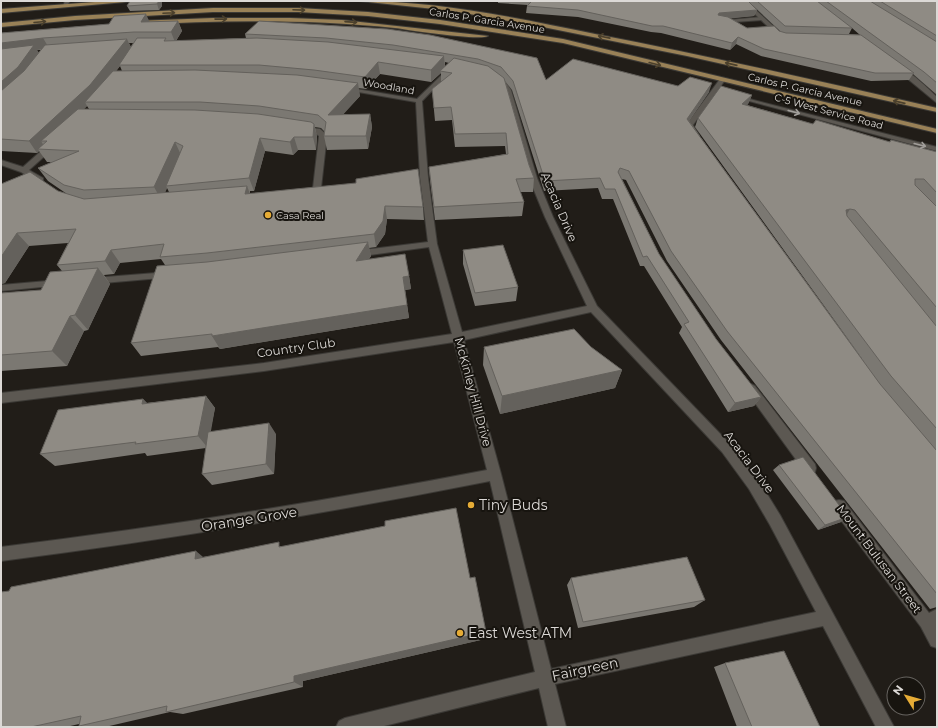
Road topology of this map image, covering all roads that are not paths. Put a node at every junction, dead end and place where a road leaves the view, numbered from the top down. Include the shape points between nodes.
1 (135, 1) edge
2 (362, 1) edge
3 (67, 3) edge
4 (743, 4) edge
5 (1, 11) edge
6 (761, 19) junction
7 (720, 21) edge
8 (728, 21) junction
9 (127, 24) edge
10 (1, 25) edge
11 (737, 27) edge
12 (774, 30) junction
13 (767, 31) edge
14 (784, 37) edge
15 (563, 42) junction
16 (441, 64) edge
17 (893, 64) edge
18 (488, 74) edge
19 (722, 80) junction
20 (336, 88) edge
21 (724, 92) junction
22 (419, 101) junction
23 (937, 102) edge
24 (937, 110) edge
25 (821, 119) junction
26 (294, 128) edge
27 (836, 131) edge
28 (937, 131) edge
29 (59, 139) edge
30 (700, 141) edge
31 (937, 149) edge
32 (1, 162) edge
33 (24, 170) junction
34 (50, 187) edge
35 (317, 188) edge
36 (434, 244) junction
37 (347, 255) edge
38 (183, 274) edge
39 (1, 288) edge
40 (593, 308) junction
41 (458, 337) junction
42 (744, 380) edge
43 (1, 398) edge
44 (495, 474) junction
45 (818, 478) edge
46 (832, 496) edge
47 (1, 554) edge
48 (827, 617) junction
49 (931, 619) edge
50 (937, 640) edge
51 (545, 678) junction
52 (345, 727) edge
53 (557, 727) edge
54 (885, 727) edge

1 - 3 main road
24 -> 2 main road, Carlos P. Garcia Avenue via 682,53 528,22 463,11
3 - 5 main road
4 - 6 street
6 - 8 street
6 - 12 street
7 - 8 street
8 - 11 street
9 -> 15 main road via 300,19
10 -> 15 main road, Carlos P. Garcia Avenue via 213,10 298,10 440,22
12 - 13 street
12 - 14 street
15 -> 19 main road, Carlos P. Garcia Avenue
16 - 22 street via 457,67
17 - 23 street via 916,81
18 - 40 street, Acacia Drive via 501,80 508,90 533,178
19 - 21 street
19 - 28 main road, Carlos P. Garcia Avenue
20 - 22 street, Woodland
21 -> 25 street, C-5 West Service Road
21 - 30 street via 689,125
22 - 36 street, McKinley Hill Drive via 421,177
25 - 27 street via 826,126
25 -> 31 street, C-5 West Service Road
26 - 35 street via 317,131 323,135
29 - 33 street
32 - 33 street
33 - 34 street
36 - 37 street
36 - 41 street, McKinley Hill Drive
38 - 39 street
40 - 41 street, Country Club
40 - 48 street, Acacia Drive via 736,461 775,520
41 - 43 street, Country Club via 264,367
41 - 44 street, McKinley Hill Drive
42 - 45 street
44 - 47 street, Orange Grove via 353,502 136,537
44 - 51 street, McKinley Hill Drive
46 - 49 street, Mount Bulusan Street
48 - 51 street, Fairgreen
48 - 54 street, Acacia Drive
49 - 50 street, Mount Bulusan Street
51 - 52 street, Fairgreen
51 - 53 street, McKinley Hill Drive

